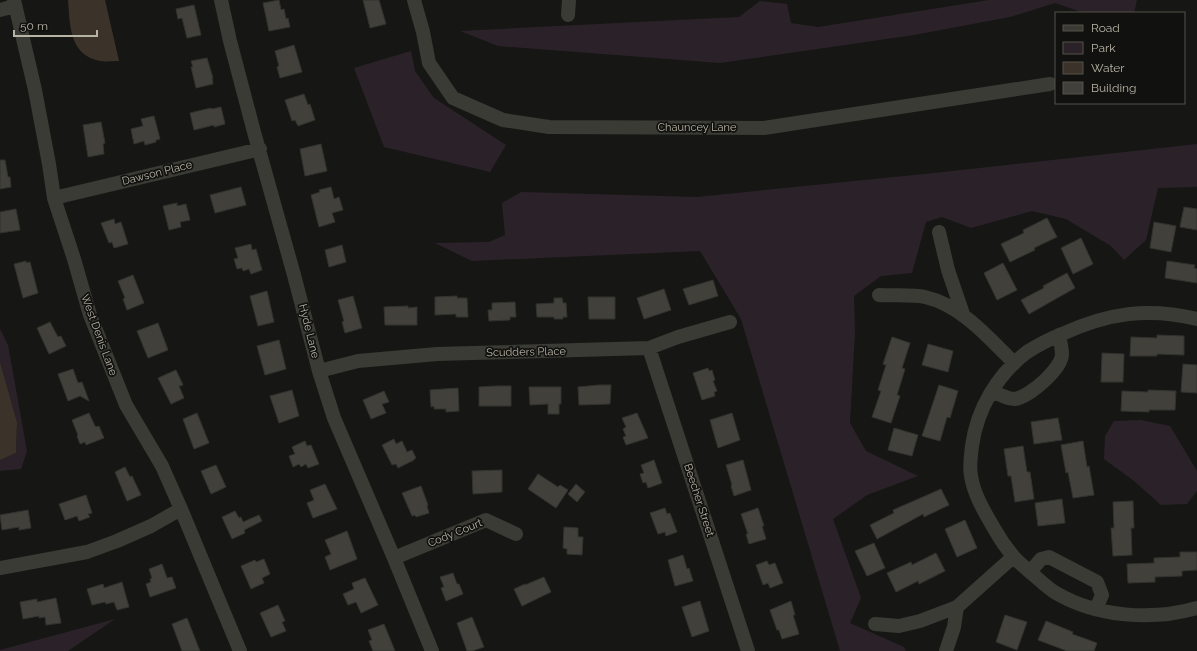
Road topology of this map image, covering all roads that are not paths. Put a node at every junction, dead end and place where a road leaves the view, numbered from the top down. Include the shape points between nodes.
1 (221, 0) edge
2 (414, 0) edge
3 (569, 0) edge
4 (14, 3) edge
5 (0, 10) edge
6 (568, 15) dead end
7 (1050, 84) dead end
8 (260, 149) junction
9 (54, 198) junction
10 (939, 232) dead end
11 (879, 295) dead end
12 (963, 314) junction
13 (1197, 319) edge
14 (730, 322) dead end
15 (1058, 335) junction
16 (649, 348) junction
17 (1014, 363) junction
18 (319, 372) junction
19 (992, 390) junction
20 (181, 509) junction
21 (516, 534) dead end
22 (1014, 557) junction
23 (394, 558) junction
24 (0, 568) edge
25 (1030, 572) junction
26 (957, 607) junction
27 (1197, 608) edge
28 (1096, 609) junction
29 (875, 624) dead end
30 (240, 651) edge
31 (432, 651) edge
32 (748, 651) edge
33 (946, 651) edge

1 - 8 street, Hyde Lane
2 - 7 street, Chauncey Lane via 429,63 453,98 503,120 549,126 764,128
3 - 6 street
4 - 5 street
4 - 9 street, West Denis Lane via 35,90
8 - 9 street, Dawson Place
8 - 18 street, Hyde Lane
9 - 20 street, West Denis Lane via 90,315 126,405 162,466
10 - 12 street via 948,270
11 - 12 street via 925,297
12 - 17 street
13 - 15 street via 1175,313 1134,312 1094,320
14 - 16 street, Scudders Place
15 - 17 street
15 - 19 street via 1062,354 1058,367 1036,389 1016,399 1007,398
16 - 18 street, Scudders Place via 437,354 358,361
16 - 32 street, Beecher Street
17 - 19 street
18 - 23 street, Hyde Lane via 334,418
19 - 22 street via 978,417 975,429 971,477 983,510
20 - 24 street via 151,526 87,552
20 - 30 street, West Denis Lane
21 - 23 street, Cody Court via 486,520
22 - 25 street
22 - 26 street
23 - 31 street, Hyde Lane
25 - 28 street via 1057,594
25 - 28 street via 1041,559 1049,557 1097,582 1102,595
26 - 29 street via 900,626
26 - 33 street
27 - 28 street via 1144,616

